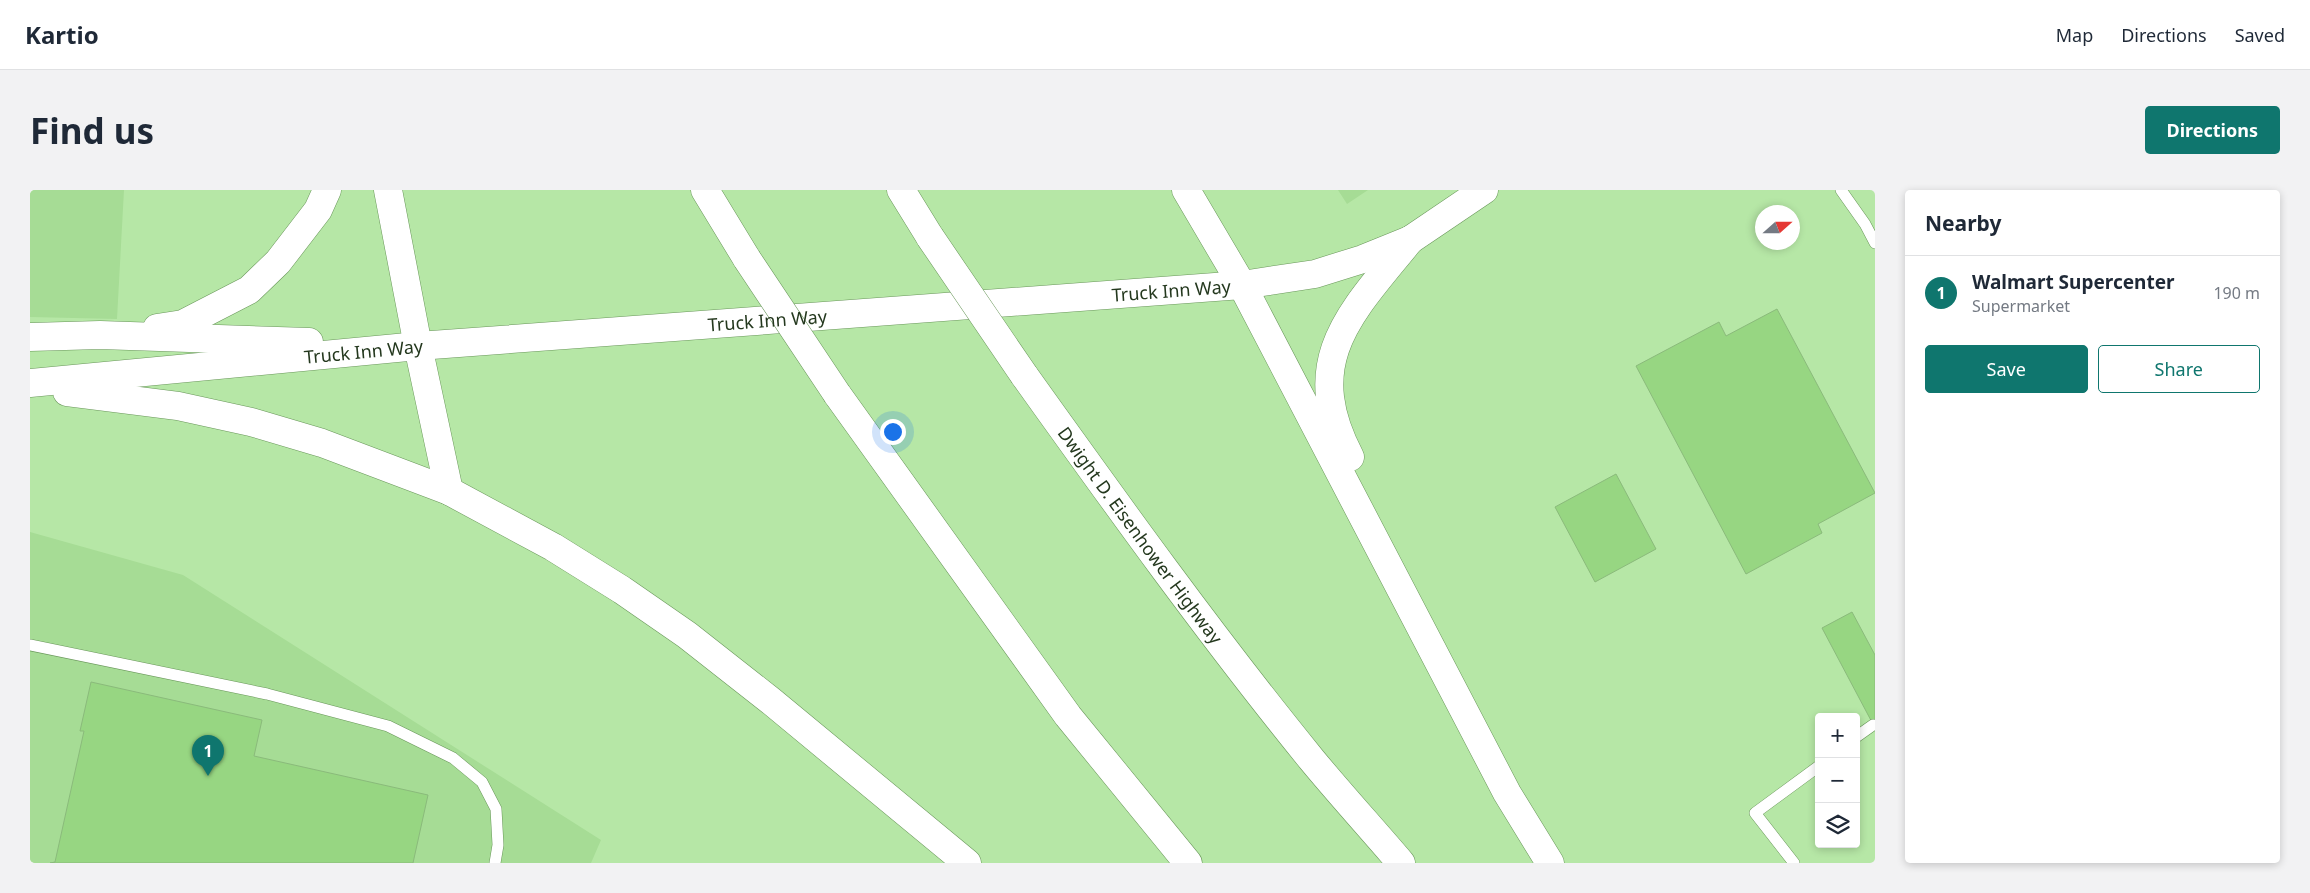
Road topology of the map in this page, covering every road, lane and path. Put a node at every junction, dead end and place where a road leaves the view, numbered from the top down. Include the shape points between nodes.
1 (327, 190) edge
2 (388, 190) edge
3 (705, 190) edge
4 (901, 190) edge
5 (1186, 190) edge
6 (1484, 190) edge
7 (1841, 190) edge
8 (1410, 240) junction
9 (1875, 243) edge
10 (1242, 285) junction
11 (100, 335) junction
12 (30, 337) edge
13 (418, 346) junction
14 (30, 383) edge
15 (30, 389) edge
16 (449, 491) junction
17 (30, 645) edge
18 (1873, 725) dead end
19 (1860, 735) edge
20 (1815, 769) edge
21 (495, 863) edge
22 (967, 863) edge
23 (1188, 863) edge
24 (1401, 863) edge
25 (1551, 863) edge
26 (1794, 863) edge

1 - 11 main road via 318,210 278,262 249,290 183,324
2 - 13 main road
3 - 23 main road, bridge via 837,394 1068,716
4 - 24 main road, Dwight D. Eisenhower Highway, bridge via 1024,375 1140,537 1313,761
5 - 10 main road
6 - 8 main road, Truck Inn Way
7 - 9 lane
8 - 10 main road, Truck Inn Way via 1314,274
8 - 25 main road via 1352,312 1336,345 1328,380 1332,413 1339,438 1524,792
10 - 13 main road, Truck Inn Way
10 - 25 main road via 1507,793
11 - 12 main road
11 - 13 main road
13 - 14 main road, Truck Inn Way
13 - 16 main road
15 - 16 main road via 143,401 251,422 322,443
16 - 22 main road via 553,547 687,636
17 - 21 lane via 267,694 388,726 453,758 482,782 496,809 498,845
18 - 19 lane
20 - 26 lane via 1755,813

